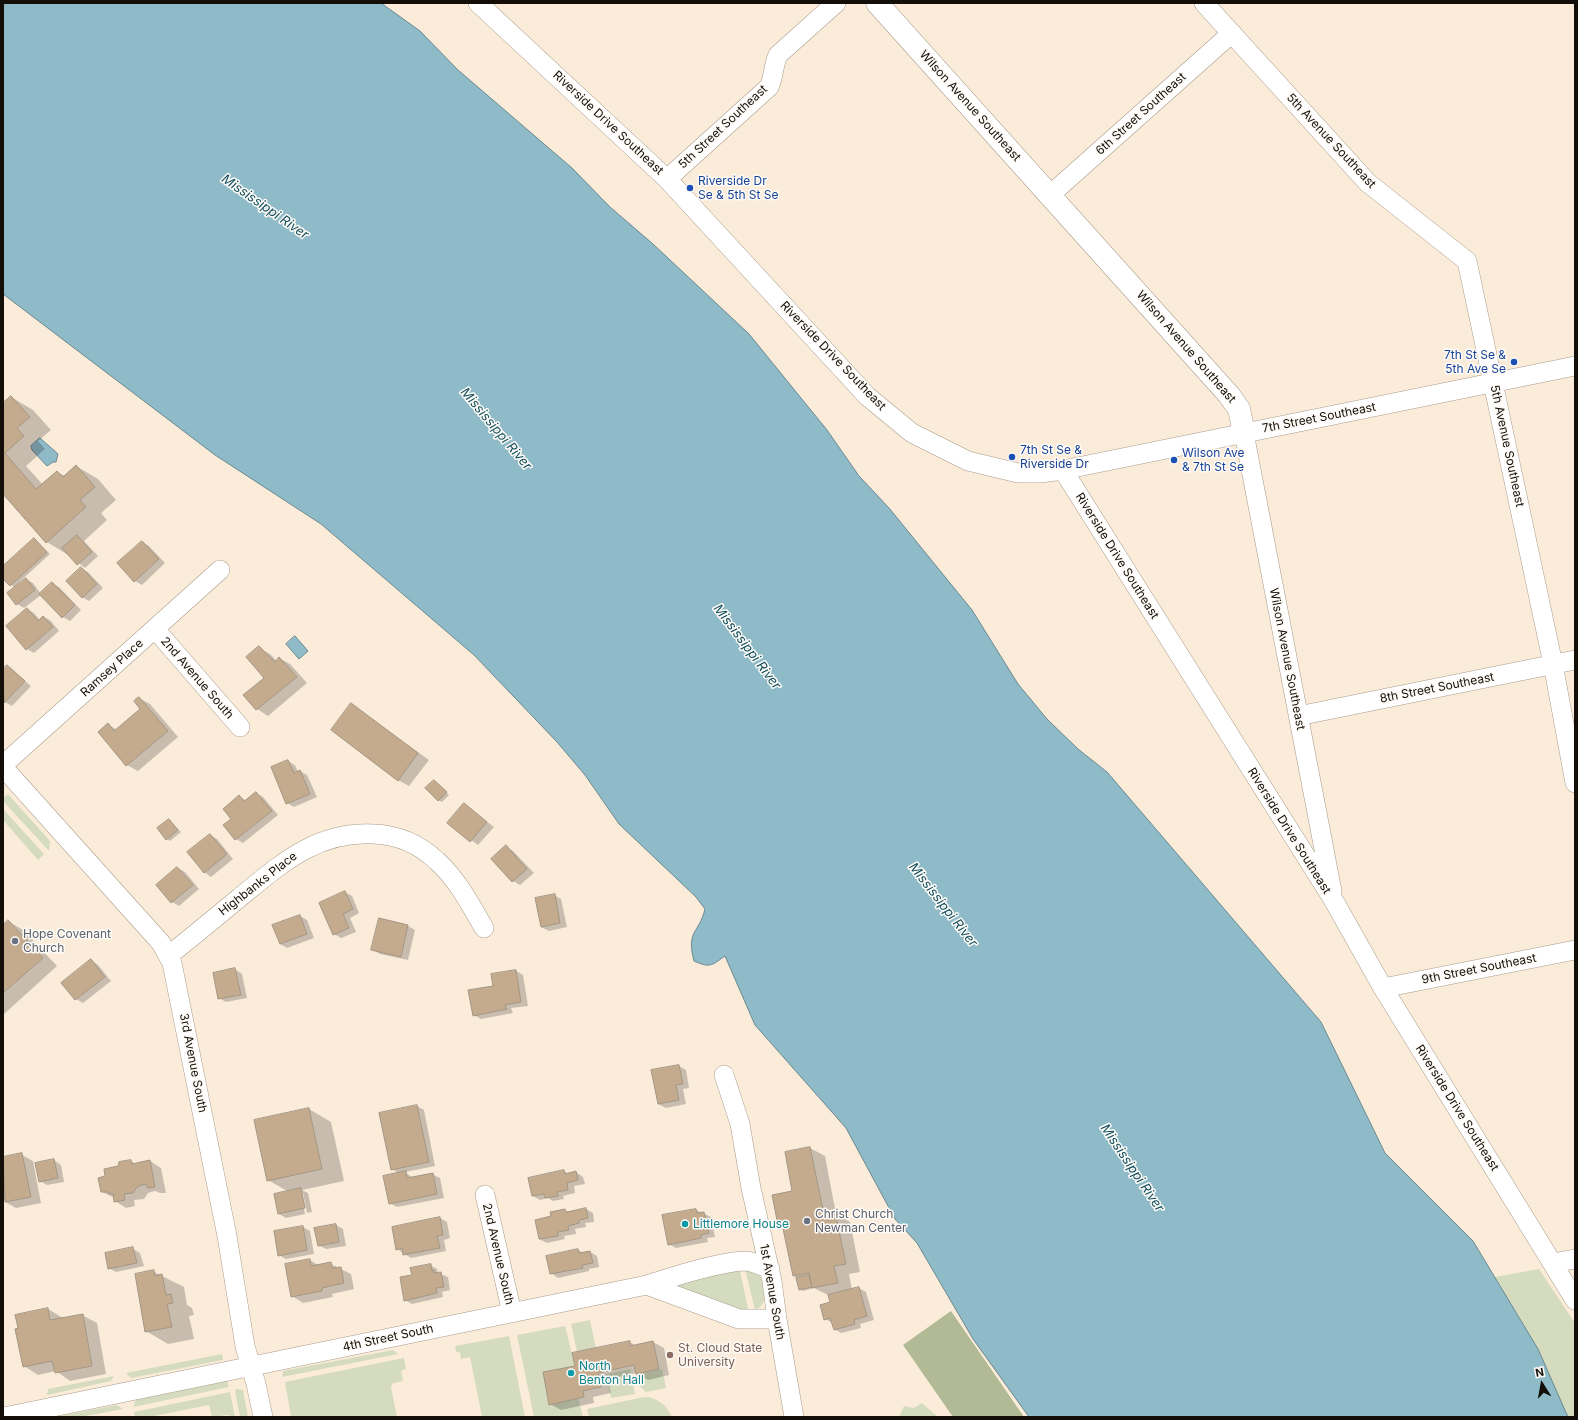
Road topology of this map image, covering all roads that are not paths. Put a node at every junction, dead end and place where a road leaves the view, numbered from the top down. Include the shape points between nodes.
1 (478, 3) edge
2 (836, 3) edge
3 (877, 3) edge
4 (1204, 3) edge
5 (1232, 33) junction
6 (667, 179) junction
7 (1050, 195) junction
8 (1575, 366) edge
9 (1494, 382) junction
10 (1244, 432) junction
11 (1063, 470) junction
12 (220, 570) dead end
13 (155, 629) junction
14 (1575, 660) edge
15 (1553, 664) junction
16 (1298, 716) junction
17 (240, 727) dead end
18 (3, 766) edge
19 (1575, 783) edge
20 (1334, 901) junction
21 (484, 928) dead end
22 (1575, 950) edge
23 (168, 956) junction
24 (1383, 988) junction
25 (724, 1075) dead end
26 (485, 1195) dead end
27 (1575, 1259) edge
28 (1552, 1263) junction
29 (770, 1269) junction
30 (647, 1285) junction
31 (1575, 1300) edge
32 (512, 1313) junction
33 (777, 1319) junction
34 (250, 1366) junction
35 (4, 1417) edge
36 (263, 1417) edge
37 (794, 1417) edge

1 - 6 street, Riverside Drive Southeast
2 - 6 street, 5th Street Southeast via 778,55 769,87
3 - 7 street, Wilson Avenue Southeast
4 - 5 street, 5th Avenue Southeast
5 - 7 street, 6th Street Southeast
5 - 9 street, 5th Avenue Southeast via 1368,183 1467,261
6 - 11 street, Riverside Drive Southeast via 867,396 912,433 968,461 995,468 1018,473
7 - 10 street, Wilson Avenue Southeast via 1229,394 1239,409
8 - 9 street, 7th Street Southeast
9 - 10 street, 7th Street Southeast
9 - 15 street, 5th Avenue Southeast
10 - 11 street, 7th Street Southeast
10 - 16 street, Wilson Avenue Southeast
11 - 20 street, Riverside Drive Southeast
12 - 13 street, Ramsey Place
13 - 17 street, 2nd Avenue South
13 - 18 street, Ramsey Place
14 - 15 street, 8th Street Southeast
15 - 16 street, 8th Street Southeast
15 - 19 street, 5th Avenue Southeast
16 - 20 street, Wilson Avenue Southeast
18 - 23 street, 3rd Avenue South via 158,940
20 - 24 street, Riverside Drive Southeast
21 - 23 street, Highbanks Place via 458,884 427,852 401,837 386,834 348,834 317,843 280,865
22 - 24 street, 9th Street Southeast
23 - 34 street, 3rd Avenue South via 175,976
24 - 28 street, Riverside Drive Southeast
25 - 29 street, 1st Avenue South via 740,1124 747,1169
26 - 32 street, 2nd Avenue South
27 - 28 street
28 - 31 street, Riverside Drive Southeast
29 - 30 street, 4th Street South via 753,1262 738,1262 669,1277
29 - 33 street, 1st Avenue South
30 - 32 street, 4th Street South
30 - 33 street via 739,1319
32 - 34 street, 4th Street South
33 - 37 street, 1st Avenue South
34 - 35 street, 4th Street South
34 - 36 street, 3rd Avenue South

